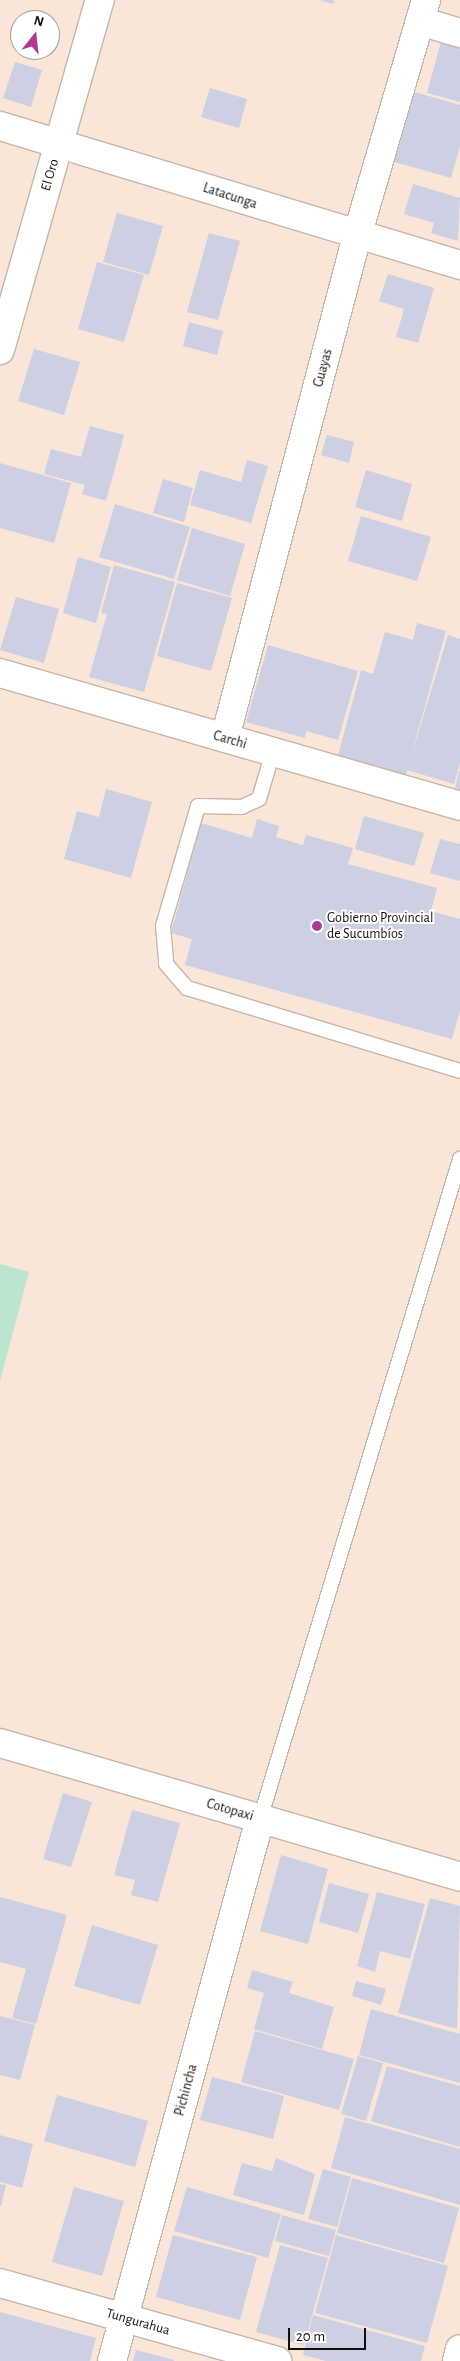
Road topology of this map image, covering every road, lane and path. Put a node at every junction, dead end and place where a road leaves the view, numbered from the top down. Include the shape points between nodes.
1 (100, 0) edge
2 (423, 10) edge
3 (460, 33) edge
4 (0, 126) edge
5 (60, 142) junction
6 (357, 236) junction
7 (460, 265) edge
8 (0, 350) edge
9 (0, 673) edge
10 (225, 738) junction
11 (273, 752) junction
12 (460, 806) edge
13 (460, 1071) edge
14 (460, 1159) edge
15 (0, 1743) edge
16 (260, 1819) junction
17 (460, 1876) edge
18 (0, 2283) edge
19 (124, 2318) junction
20 (460, 2349) edge
21 (112, 2361) edge
22 (277, 2361) edge
23 (457, 2361) edge

1 - 5 street, El Oro
2 - 3 street
2 - 6 street, Guayas
4 - 5 street, Latacunga
5 - 6 street, Latacunga
5 - 8 street, El Oro
6 - 7 street, Latacunga
6 - 10 street, Guayas
9 - 10 street, Carchi
10 - 11 street, Carchi
11 - 12 street, Carchi
11 - 13 lane via 259,799 242,807 198,806 163,926 166,964 187,988 290,1023
14 - 16 lane
15 - 16 street, Cotopaxi
16 - 17 street, Cotopaxi
16 - 19 street, Pichincha
18 - 19 street, Tungurahua
19 - 21 street, Pichincha
19 - 22 street, Tungurahua
20 - 23 street

